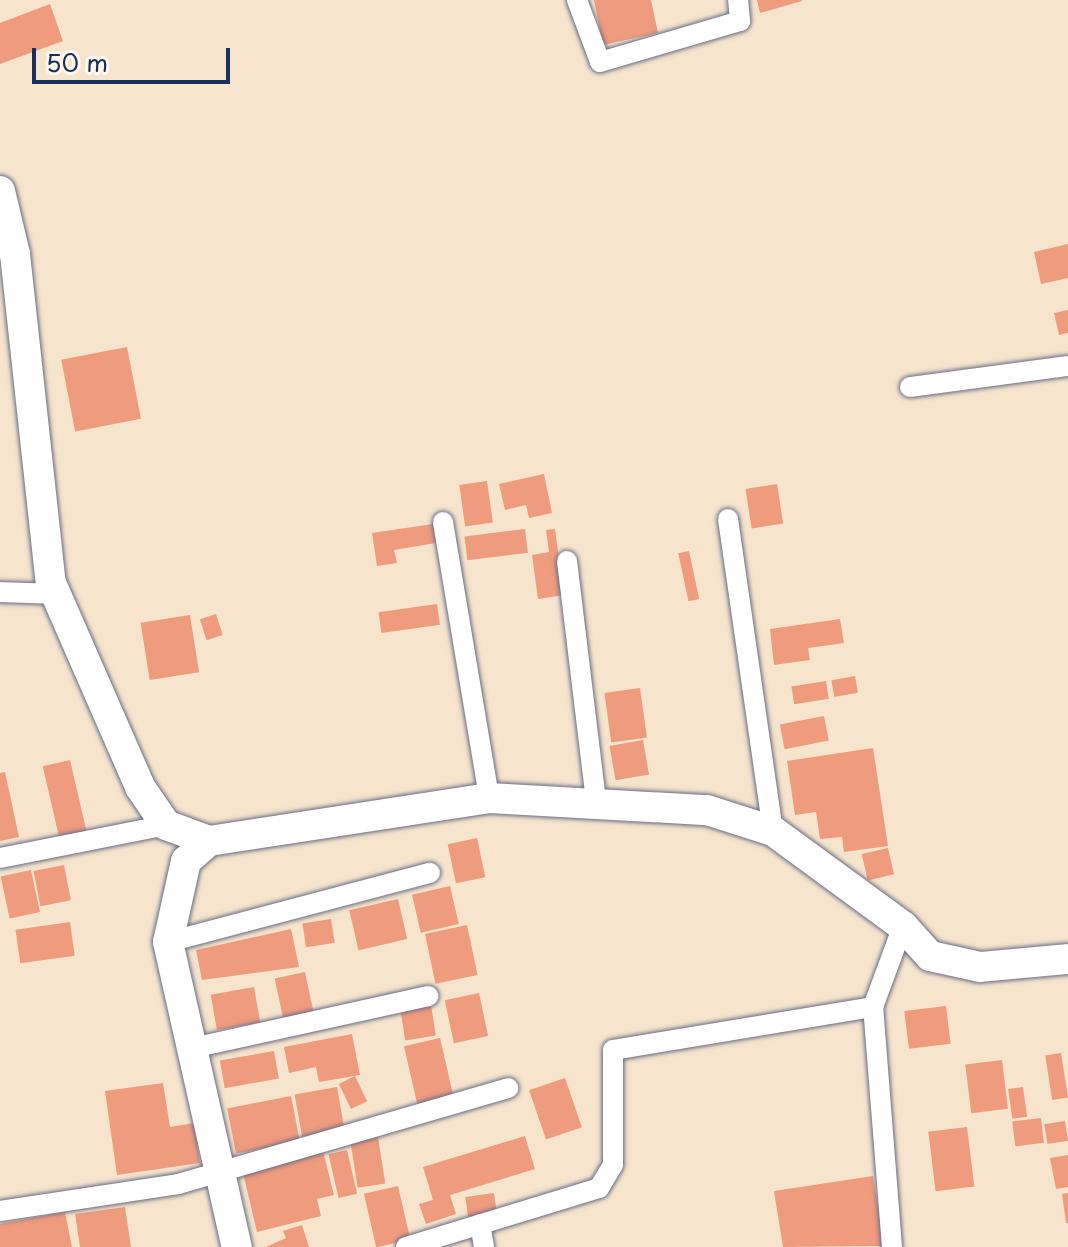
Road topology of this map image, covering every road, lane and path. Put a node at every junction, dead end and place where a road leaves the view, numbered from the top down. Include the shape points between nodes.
1 (577, 0) edge
2 (738, 0) edge
3 (0, 191) edge
4 (1068, 366) edge
5 (910, 387) dead end
6 (728, 519) dead end
7 (443, 522) dead end
8 (567, 561) dead end
9 (0, 592) edge
10 (56, 594) junction
11 (489, 798) junction
12 (596, 801) junction
13 (166, 825) junction
14 (773, 831) junction
15 (209, 841) junction
16 (0, 858) edge
17 (430, 873) dead end
18 (903, 926) junction
19 (168, 942) junction
20 (1068, 959) edge
21 (428, 996) dead end
22 (873, 1007) junction
23 (192, 1048) junction
24 (508, 1088) dead end
25 (219, 1173) junction
26 (0, 1211) edge
27 (480, 1224) junction
28 (237, 1247) edge
29 (406, 1247) edge
30 (484, 1247) edge
31 (892, 1247) edge

1 - 2 street via 600,62 740,21
3 - 10 main road via 15,254
4 - 5 street
6 - 14 street
7 - 11 street
8 - 12 street
9 - 10 street
10 - 13 main road via 140,787
11 - 12 main road
11 - 15 main road
12 - 14 main road via 707,810
13 - 15 main road
13 - 16 street
14 - 18 main road
15 - 19 main road via 186,861
17 - 19 street
18 - 20 main road via 930,956 980,967
18 - 22 street
19 - 23 main road
21 - 23 street
22 - 27 street via 613,1050 613,1165 599,1188
22 - 31 street
23 - 25 main road
24 - 25 street
25 - 26 street
25 - 28 main road
27 - 29 street
27 - 30 street

